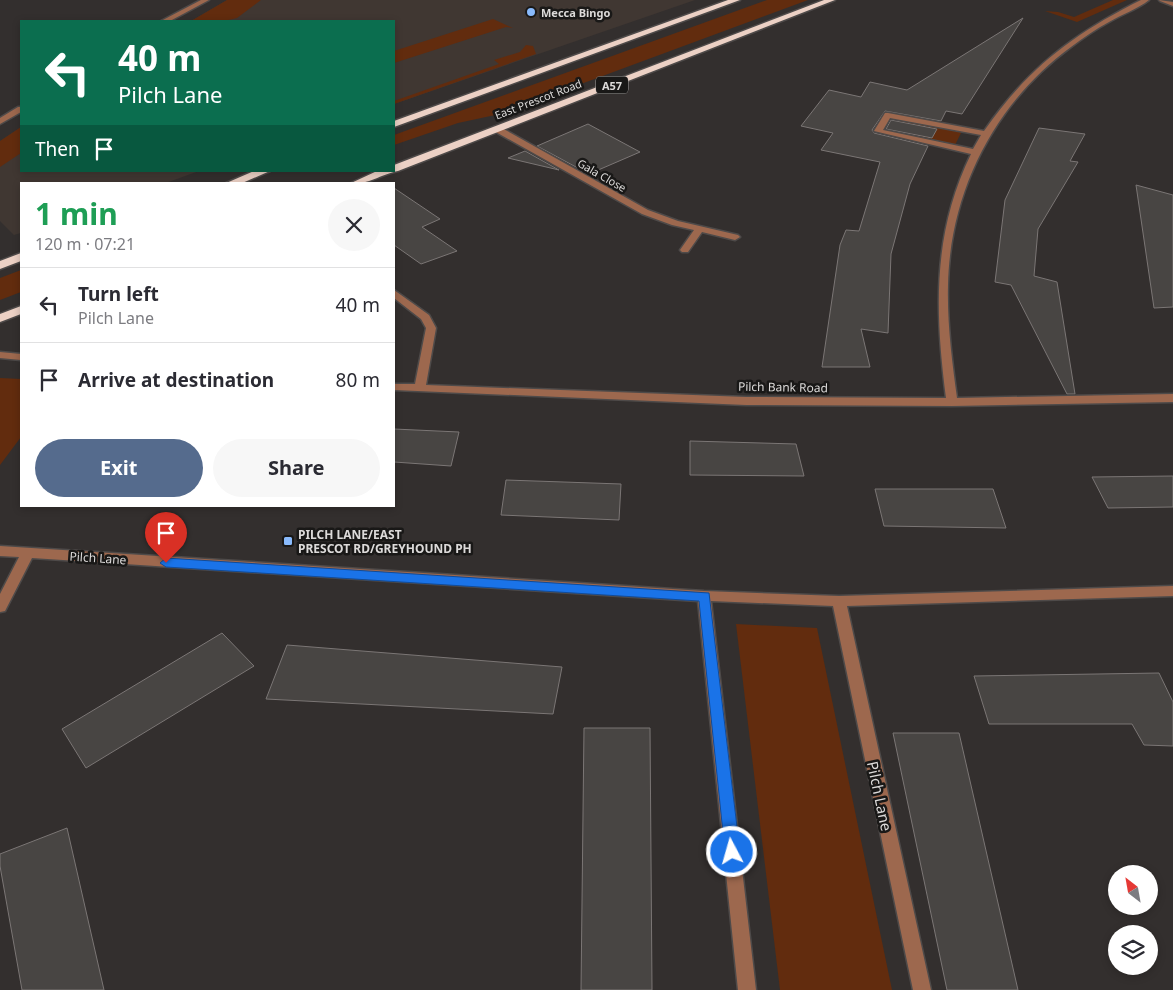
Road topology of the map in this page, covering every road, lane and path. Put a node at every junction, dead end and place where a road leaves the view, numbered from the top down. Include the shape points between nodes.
1 (206, 0) edge
2 (736, 0) edge
3 (831, 0) edge
4 (1146, 0) edge
5 (1162, 0) edge
6 (1173, 4) edge
7 (167, 20) edge
8 (20, 111) edge
9 (0, 122) edge
10 (395, 124) edge
11 (497, 129) junction
12 (984, 133) junction
13 (974, 152) junction
14 (395, 169) edge
15 (262, 172) edge
16 (384, 172) edge
17 (235, 182) edge
18 (359, 182) edge
19 (700, 229) junction
20 (735, 237) dead end
21 (685, 250) dead end
22 (20, 257) edge
23 (0, 265) edge
24 (395, 294) edge
25 (20, 310) edge
26 (0, 318) edge
27 (0, 355) edge
28 (20, 357) edge
29 (395, 387) edge
30 (420, 389) junction
31 (1173, 398) edge
32 (952, 402) junction
33 (0, 551) edge
34 (27, 554) junction
35 (1173, 591) edge
36 (704, 596) junction
37 (839, 601) junction
38 (0, 607) edge
39 (747, 990) edge
40 (922, 990) edge

1 - 7 street
2 - 10 highway, East Prescot Road
3 - 11 highway, East Prescot Road / A57
4 - 12 street via 1084,33 1043,64 1012,95
5 - 6 street
8 - 9 street
11 - 14 highway, East Prescot Road / A57
11 - 19 street, Gala Close via 645,212
12 - 13 street
12 - 13 street via 888,115 878,131
13 - 32 street via 950,221 944,265 944,339
15 - 17 highway
16 - 18 highway
19 - 20 street, Gala Close
19 - 21 street
22 - 23 highway
24 - 30 street via 425,317 431,328
25 - 26 highway
27 - 28 street
29 - 30 street, Pilch Bank Road
30 - 32 street, Pilch Bank Road via 746,401
31 - 32 street, Pilch Bank Road
33 - 34 street, Pilch Lane
34 - 36 street, Pilch Lane
34 - 38 street
35 - 37 street, Pilch Lane
36 - 37 street, Pilch Lane
36 - 39 street
37 - 40 street, Pilch Lane

